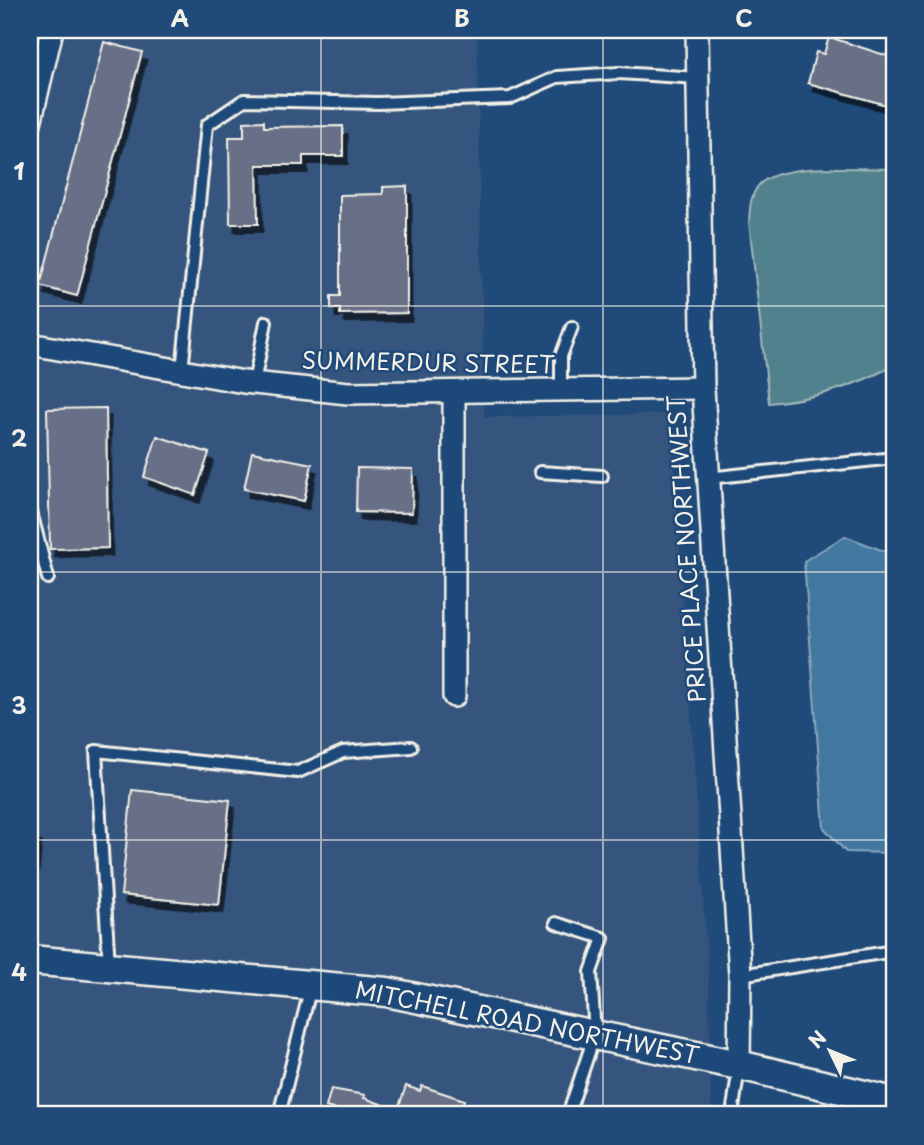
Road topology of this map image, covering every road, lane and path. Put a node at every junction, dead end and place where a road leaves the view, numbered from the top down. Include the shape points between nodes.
1 (52, 30) edge
2 (697, 30) edge
3 (698, 78) junction
4 (30, 123) edge
5 (266, 322) dead end
6 (572, 327) dead end
7 (30, 344) edge
8 (182, 371) junction
9 (254, 383) junction
10 (703, 388) junction
11 (561, 392) junction
12 (454, 393) junction
13 (894, 458) edge
14 (540, 472) dead end
15 (602, 476) dead end
16 (708, 478) junction
17 (30, 508) edge
18 (48, 578) dead end
19 (454, 696) dead end
20 (411, 747) dead end
21 (556, 923) dead end
22 (894, 951) edge
23 (30, 960) edge
24 (109, 966) junction
25 (740, 975) junction
26 (312, 984) junction
27 (594, 1034) junction
28 (739, 1065) junction
29 (894, 1102) edge
30 (279, 1115) edge
31 (568, 1115) edge
32 (732, 1115) edge

1 - 4 street
2 - 3 street, PRICE PLACE NORTHWEST
3 - 8 lane via 619,73 557,77 510,99 378,103 244,100 207,125
3 - 10 street, PRICE PLACE NORTHWEST
5 - 9 lane
6 - 11 lane via 561,356
7 - 8 street, SUMMERDUR STREET
8 - 9 street, SUMMERDUR STREET
9 - 12 street, SUMMERDUR STREET via 348,393
10 - 11 street, SUMMERDUR STREET
10 - 16 street, PRICE PLACE NORTHWEST
11 - 12 street, SUMMERDUR STREET
12 - 19 street
13 - 16 lane
14 - 15 lane
16 - 25 street, PRICE PLACE NORTHWEST
17 - 18 lane
20 - 24 lane via 343,752 298,772 96,751
21 - 27 lane via 603,939 592,972
22 - 25 lane
23 - 24 street, MITCHELL ROAD NORTHWEST
24 - 26 street, MITCHELL ROAD NORTHWEST
25 - 28 street, PRICE PLACE NORTHWEST
26 - 27 street, MITCHELL ROAD NORTHWEST via 387,992
26 - 30 lane
27 - 28 street, MITCHELL ROAD NORTHWEST
27 - 31 lane
28 - 29 street, MITCHELL ROAD NORTHWEST
28 - 32 lane

